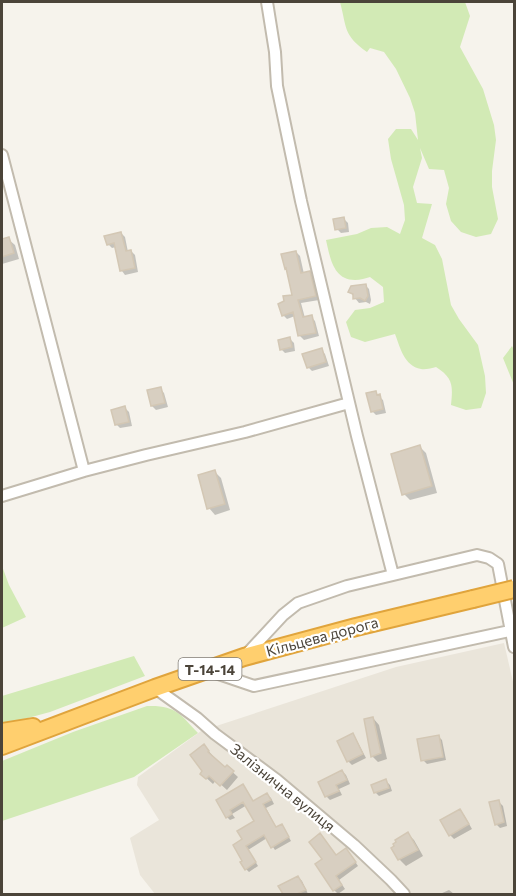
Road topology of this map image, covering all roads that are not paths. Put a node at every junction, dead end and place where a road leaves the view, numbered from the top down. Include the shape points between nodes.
1 (267, 2) edge
2 (2, 155) edge
3 (349, 403) junction
4 (84, 471) junction
5 (2, 496) edge
6 (393, 575) junction
7 (514, 589) edge
8 (513, 630) edge
9 (514, 647) edge
10 (244, 657) junction
11 (207, 670) junction
12 (155, 688) junction
13 (66, 721) junction
14 (2, 732) edge
15 (2, 746) edge
16 (404, 894) edge

1 - 3 street via 277,86
2 - 4 street
3 - 4 street
3 - 6 street
4 - 5 street
6 - 8 street via 477,555 489,558 498,564
6 - 10 street via 298,603
7 - 10 highway, Кільцева дорога / Т-14-14, bridge
8 - 9 street
8 - 11 street via 254,686
10 - 11 highway, Кільцева дорога / Т-14-14
11 - 12 highway, Кільцева дорога / Т-14-14
12 - 13 highway, Кільцева дорога / Т-14-14
12 - 16 street, Залізнична вулиця via 286,787
13 - 14 highway, Т-14-14
13 - 15 highway, Т-14-14

